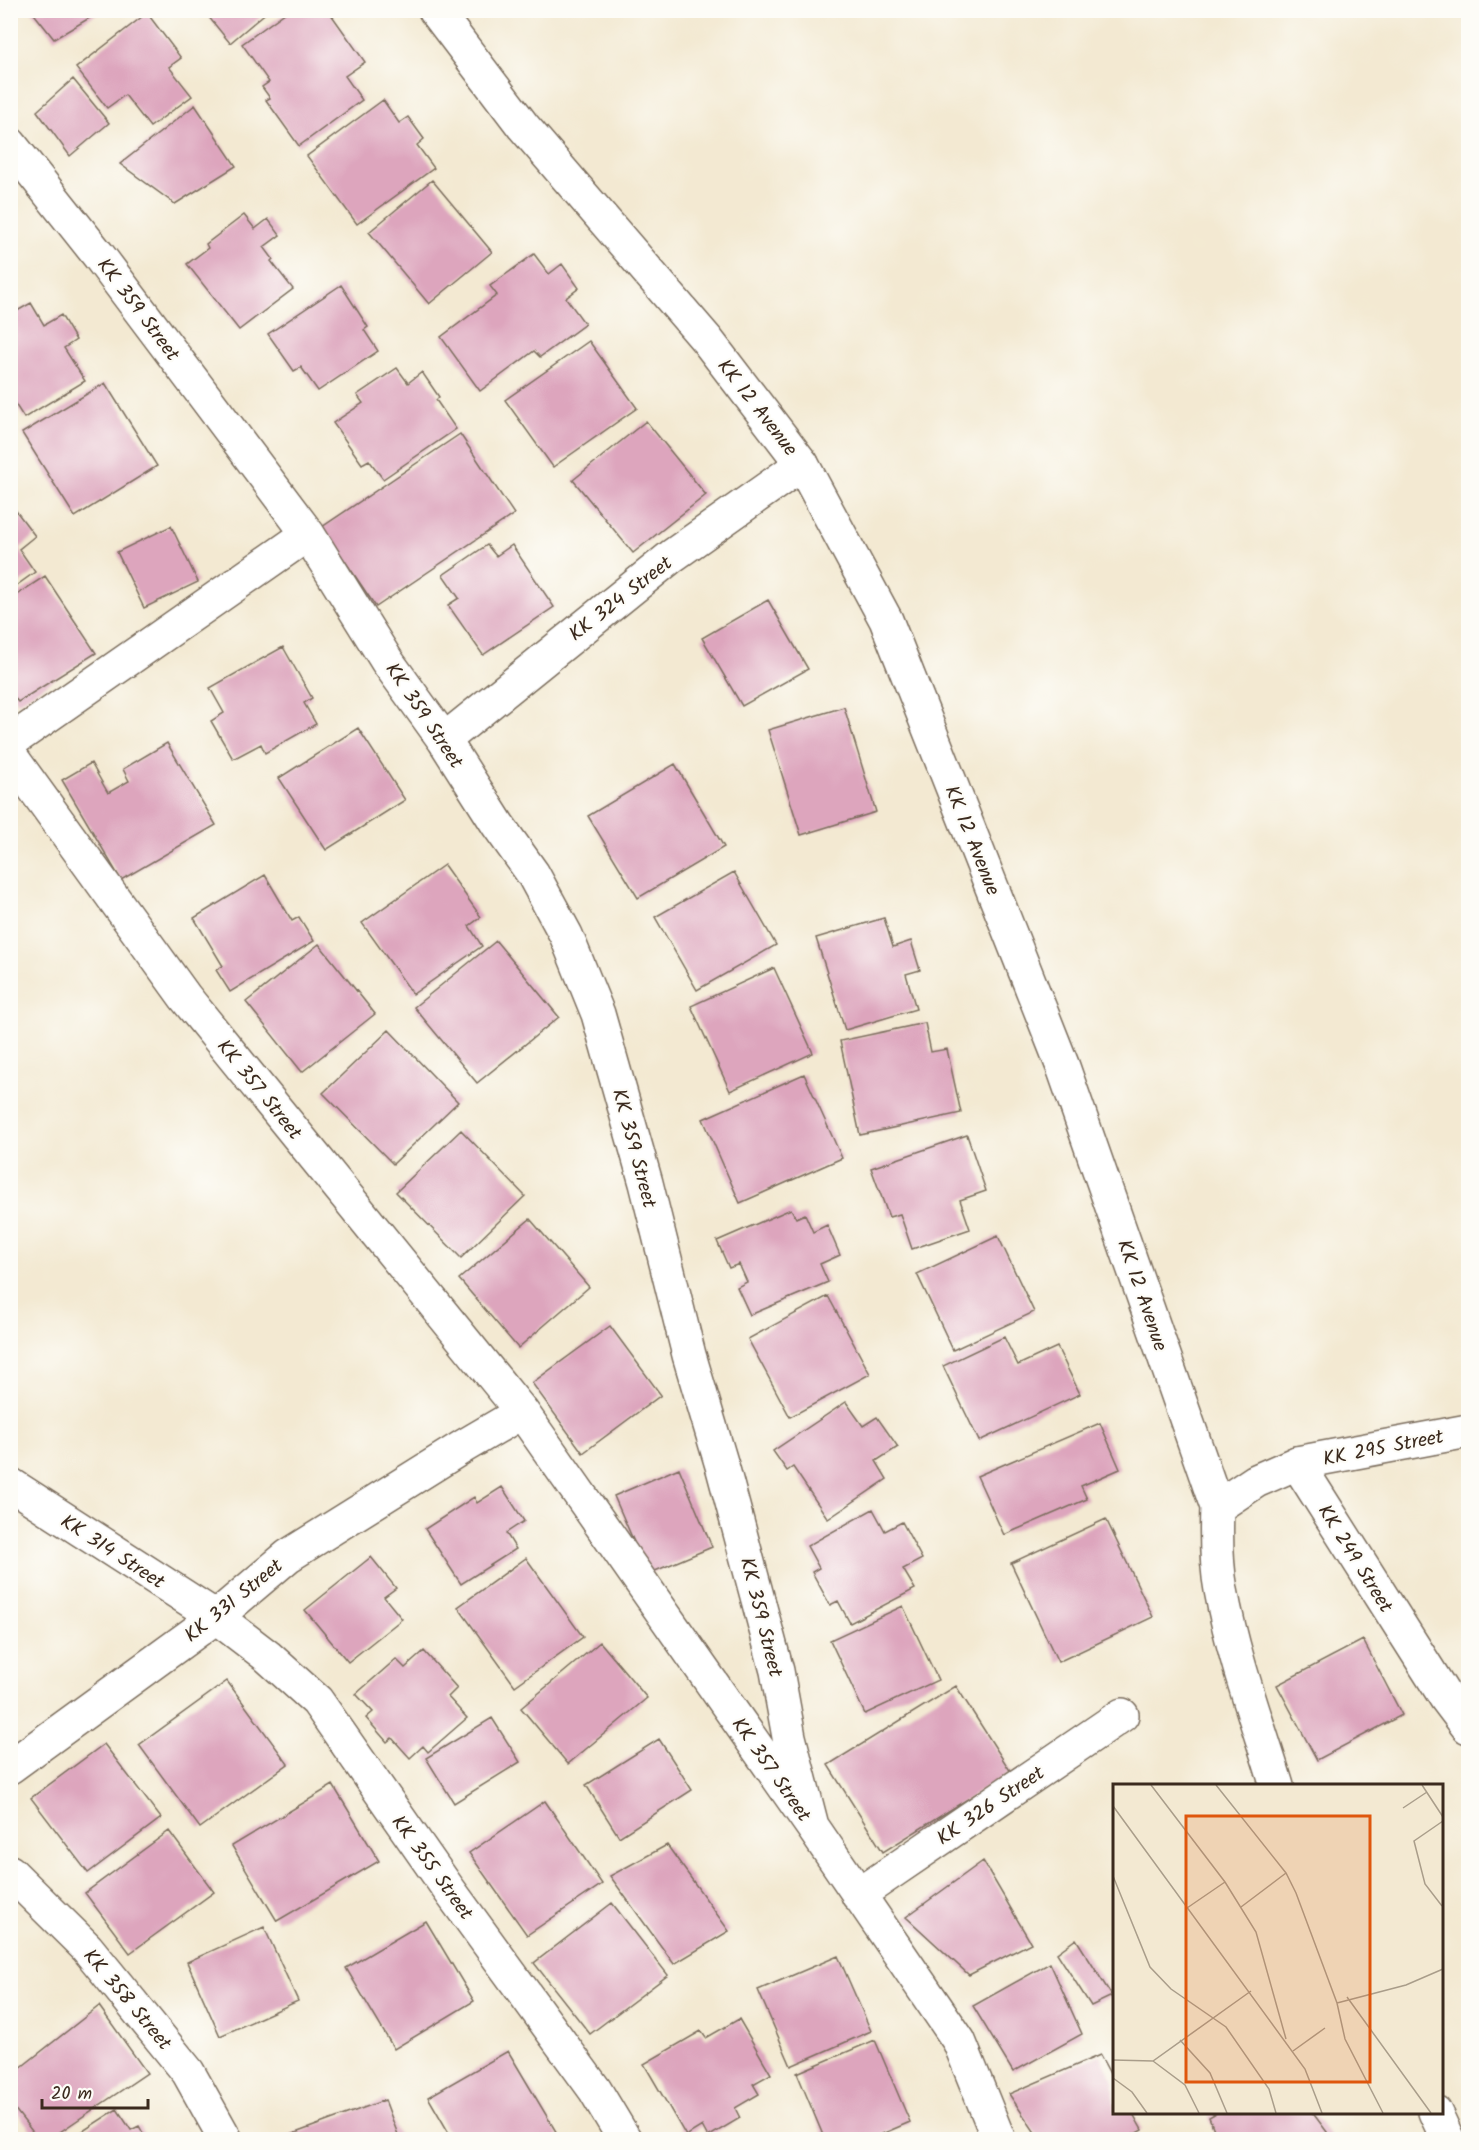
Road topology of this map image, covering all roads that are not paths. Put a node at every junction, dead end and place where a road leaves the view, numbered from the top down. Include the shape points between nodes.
1 (435, 10) edge
2 (10, 144) edge
3 (802, 464) junction
4 (308, 534) junction
5 (444, 740) junction
6 (10, 742) edge
7 (10, 755) edge
8 (522, 1412) junction
9 (1468, 1431) edge
10 (1297, 1463) junction
11 (10, 1484) edge
12 (1217, 1507) junction
13 (216, 1617) junction
14 (1122, 1715) dead end
15 (1468, 1727) edge
16 (10, 1767) edge
17 (1277, 1784) edge
18 (812, 1826) junction
19 (10, 1872) edge
20 (858, 1895) junction
21 (1436, 2114) edge
22 (226, 2139) edge
23 (626, 2139) edge
24 (999, 2139) edge
25 (1449, 2139) edge

1 - 3 street, KK 12 Avenue via 523,126 707,340
2 - 4 street, KK 359 Street
3 - 5 street, KK 324 Street via 672,556
3 - 12 street, KK 12 Avenue via 891,631 1063,1067
4 - 5 street, KK 359 Street via 387,661
4 - 6 street
5 - 18 street, KK 359 Street via 532,874 566,935 598,1014 753,1577
7 - 8 street, KK 357 Street via 185,997
8 - 13 street, KK 331 Street via 288,1556
8 - 18 street, KK 357 Street
9 - 10 street, KK 295 Street
10 - 12 street via 1256,1481
10 - 15 street, KK 249 Street via 1439,1688
11 - 13 street, KK 314 Street
12 - 17 street, KK 12 Avenue via 1220,1589
13 - 16 street, KK 331 Street
13 - 23 street, KK 355 Street via 317,1701
14 - 20 street, KK 326 Street
18 - 20 street, KK 357 Street
19 - 22 street, KK 358 Street via 87,1948 188,2072
20 - 24 street, KK 357 Street via 958,2041
21 - 25 street

